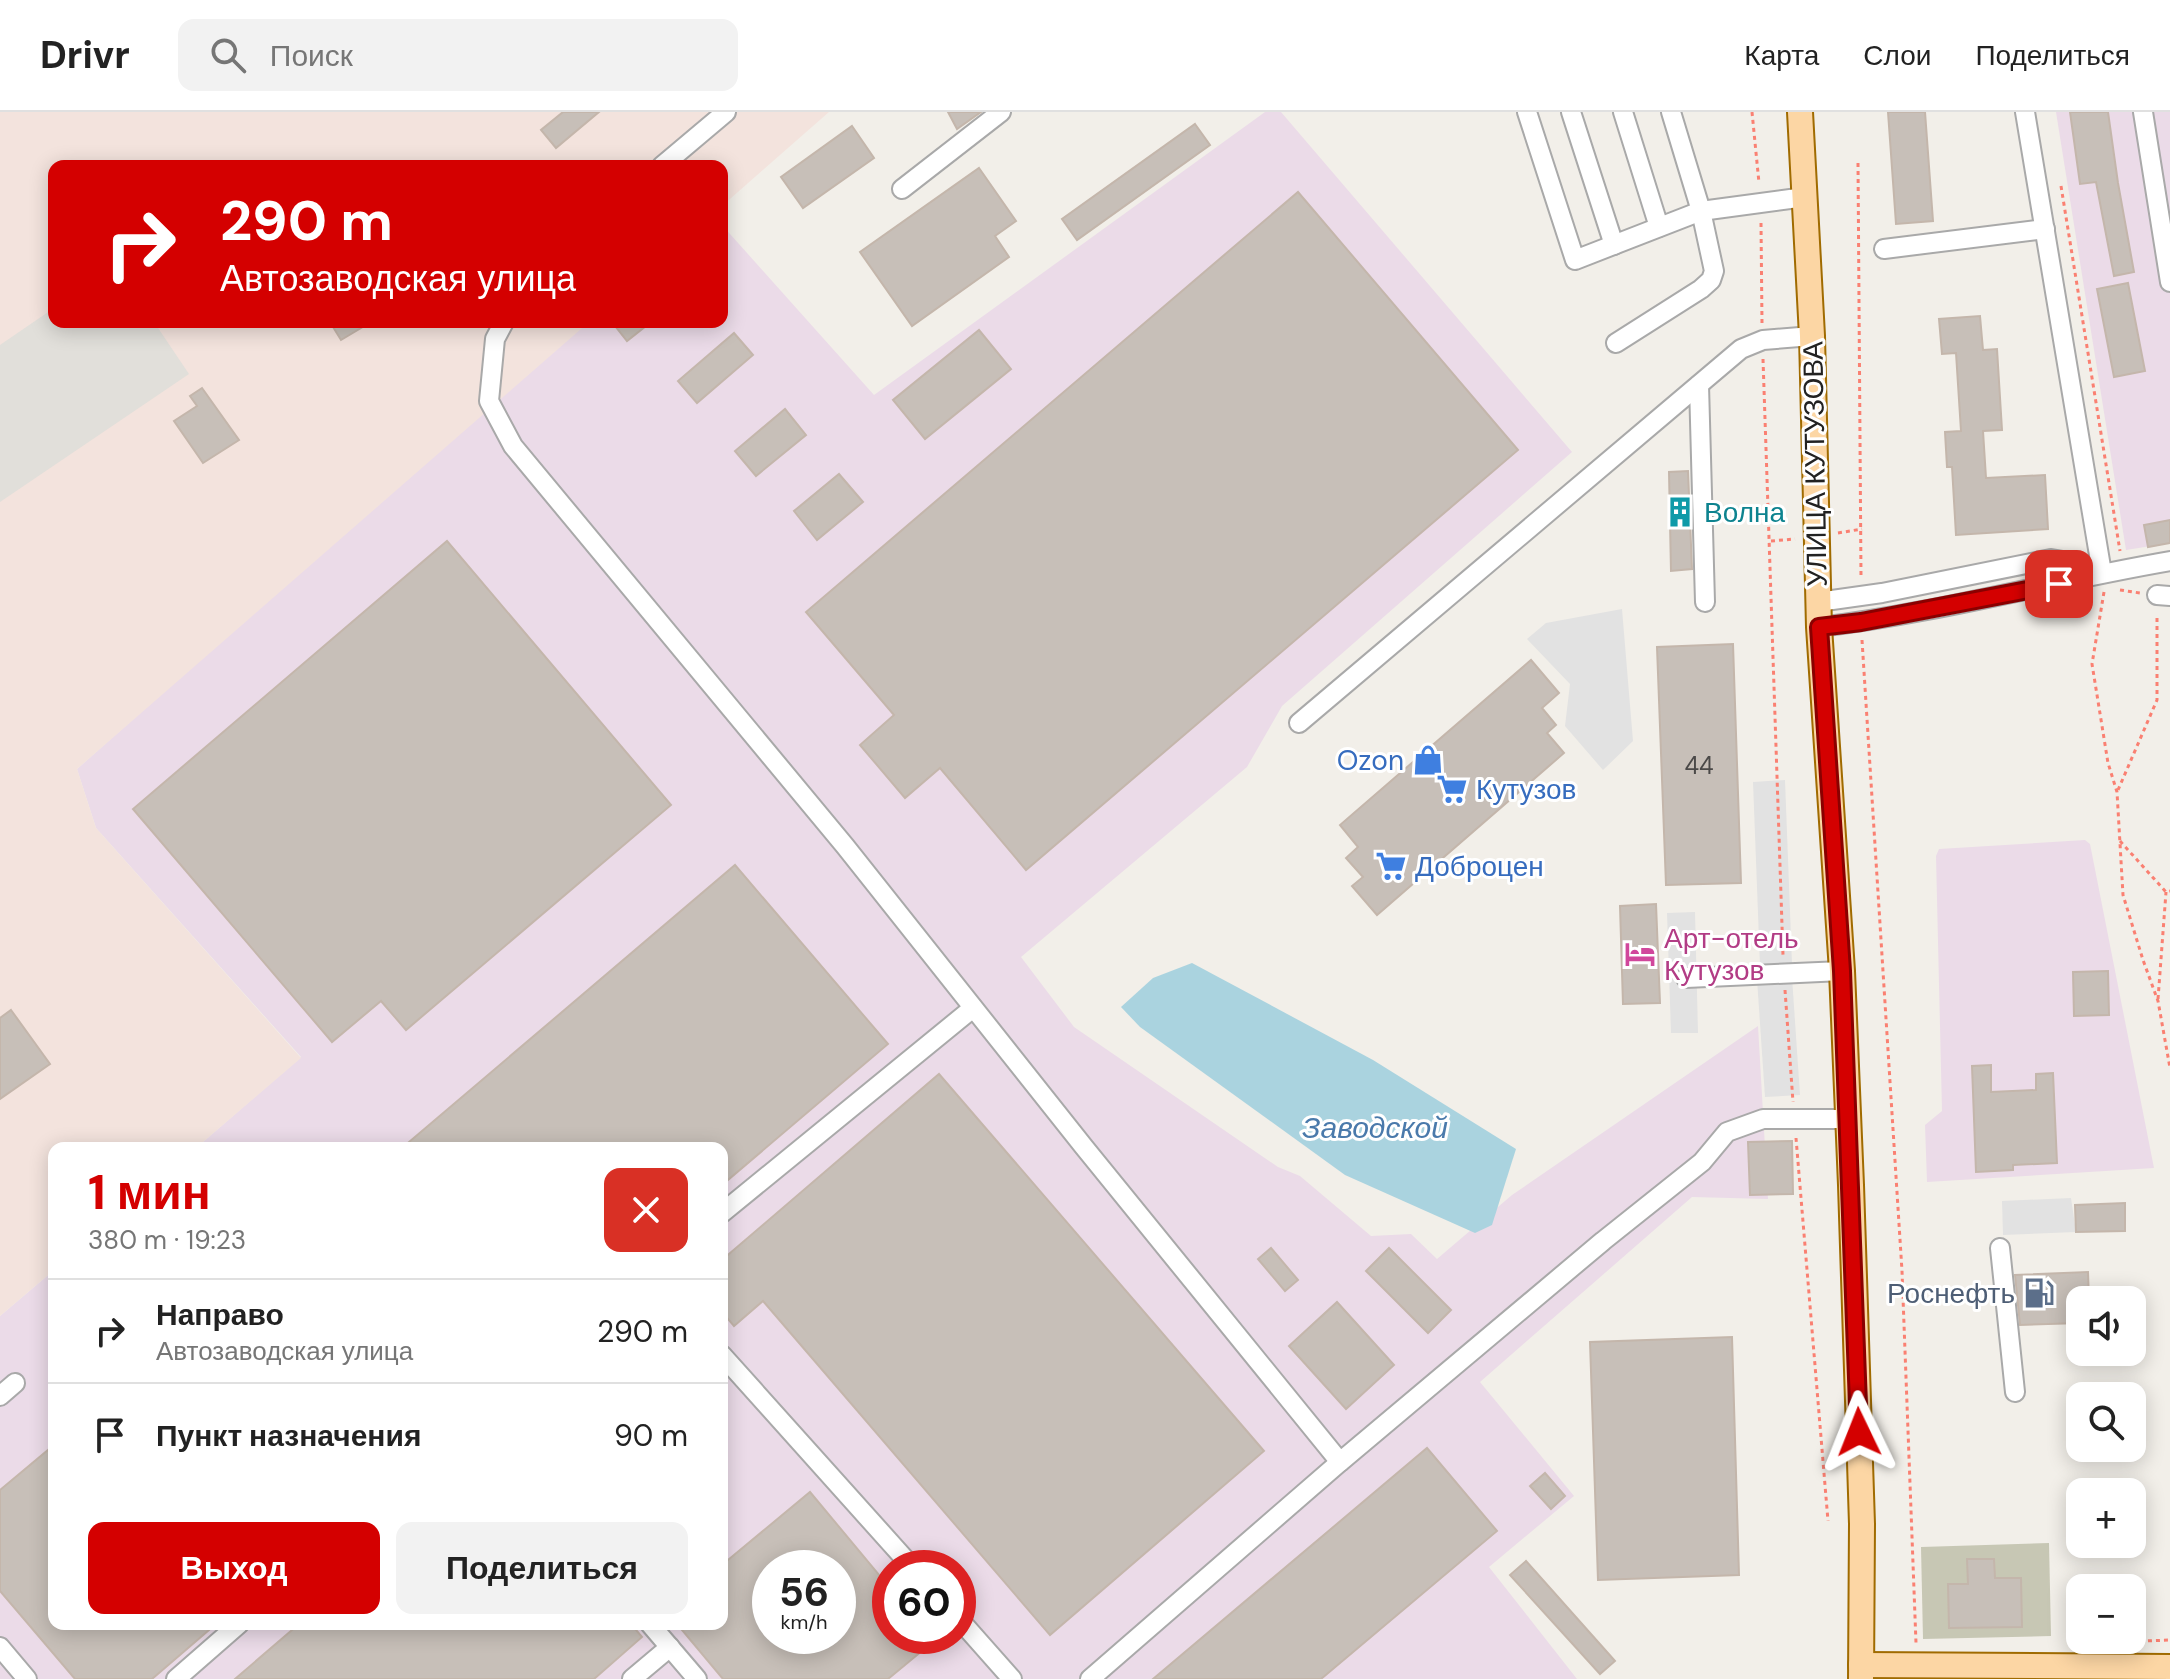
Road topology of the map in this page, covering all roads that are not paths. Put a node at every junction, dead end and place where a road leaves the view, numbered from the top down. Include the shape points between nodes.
1 (726, 112) edge
2 (1001, 112) edge
3 (1527, 112) edge
4 (1571, 112) edge
5 (1623, 112) edge
6 (1671, 112) edge
7 (1800, 112) edge
8 (2025, 112) edge
9 (2143, 112) edge
10 (669, 160) edge
11 (902, 189) dead end
12 (1805, 197) junction
13 (1701, 211) junction
14 (1659, 227) junction
15 (2045, 229) junction
16 (1614, 245) junction
17 (1884, 249) dead end
18 (2170, 282) edge
19 (501, 328) edge
20 (1812, 336) junction
21 (1616, 343) dead end
22 (1699, 385) junction
23 (2170, 561) edge
24 (2103, 581) junction
25 (1705, 602) dead end
26 (1818, 602) junction
27 (1819, 627) junction
28 (1299, 723) dead end
29 (1842, 971) junction
30 (1686, 978) dead end
31 (973, 1008) junction
32 (1848, 1119) junction
33 (728, 1208) edge
34 (2000, 1248) dead end
35 (728, 1362) edge
36 (15, 1383) dead end
37 (2015, 1392) dead end
38 (0, 1396) edge
39 (1340, 1462) junction
40 (897, 1550) edge
41 (233, 1630) edge
42 (655, 1630) edge
43 (976, 1638) edge
44 (0, 1647) edge
45 (670, 1647) junction
46 (2170, 1667) edge
47 (1861, 1672) edge
48 (184, 1676) edge
49 (27, 1679) edge
50 (632, 1679) edge
51 (697, 1679) edge
52 (1012, 1679) edge
53 (1090, 1679) edge

1 - 10 street
2 - 11 street
3 - 16 street via 1575,260
4 - 16 street
5 - 14 street
6 - 13 street
7 - 12 main road, УЛИЦА КУТУЗОВА
8 - 15 street
9 - 18 street
12 - 13 street
12 - 20 main road, УЛИЦА КУТУЗОВА
13 - 14 street
13 - 21 street via 1714,271 1711,280
14 - 16 street
15 - 17 street
15 - 24 street
19 - 31 street via 489,401 513,446
20 - 22 street via 1763,340 1741,349
20 - 26 main road, УЛИЦА КУТУЗОВА
22 - 25 street
22 - 28 street
23 - 24 street
24 - 26 street via 2075,563 2051,559
24 - 27 street
26 - 27 main road, УЛИЦА КУТУЗОВА
27 - 29 main road, УЛИЦА КУТУЗОВА
29 - 30 street
29 - 32 main road, УЛИЦА КУТУЗОВА
31 - 33 street
31 - 39 street
32 - 39 street via 1763,1119 1727,1132 1702,1162
32 - 47 main road, УЛИЦА КУТУЗОВА via 1862,1524
34 - 37 street
35 - 40 street
36 - 38 street
39 - 53 street
41 - 48 street
42 - 45 street
43 - 52 street
44 - 49 street
45 - 50 street
45 - 51 street
46 - 47 main road via 1917,1666

